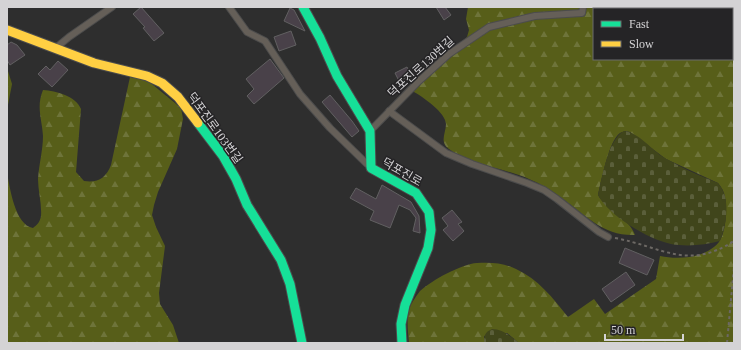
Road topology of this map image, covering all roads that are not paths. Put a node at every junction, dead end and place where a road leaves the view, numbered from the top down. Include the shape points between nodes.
1 (112, 7) edge
2 (229, 7) edge
3 (303, 7) edge
4 (583, 7) edge
5 (7, 30) edge
6 (55, 49) junction
7 (389, 111) junction
8 (370, 131) junction
9 (372, 168) junction
10 (608, 236) road end
11 (302, 343) edge
12 (402, 343) edge

1 - 6 lane
2 - 9 lane via 247,32 265,41 300,94 330,128
3 - 8 street, 덕포진로 via 337,76
4 - 7 lane, 덕포진로130번길 via 582,13 535,16 488,27 449,54
5 - 6 street, 덕포진로103번길
6 - 11 street, 덕포진로103번길 via 94,63 147,76 162,83 178,96 223,156 247,205 281,260 290,284
7 - 8 lane, 덕포진로130번길
7 - 10 lane via 446,152 544,190 599,232
8 - 9 street, 덕포진로
9 - 12 street, 덕포진로 via 419,195 429,211 431,222 431,241 408,296 401,324

